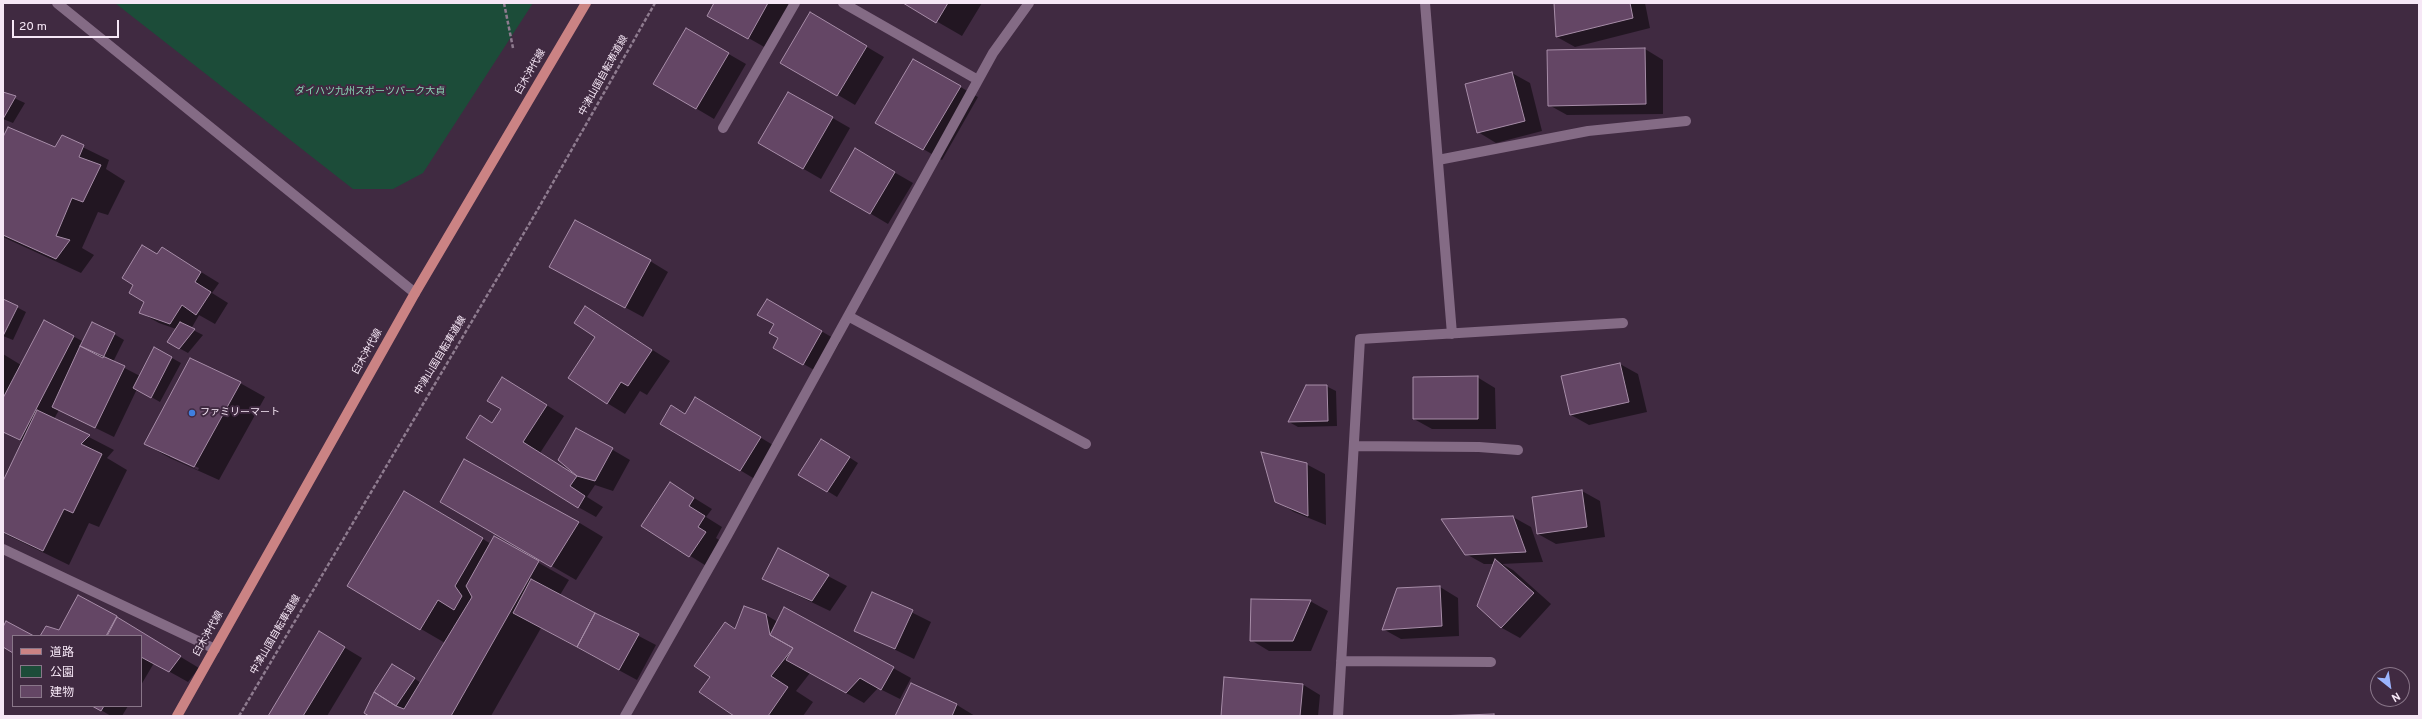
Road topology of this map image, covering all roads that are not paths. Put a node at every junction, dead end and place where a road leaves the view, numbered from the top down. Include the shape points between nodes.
1 (57, 3) edge
2 (586, 3) edge
3 (794, 3) edge
4 (843, 3) edge
5 (1029, 3) edge
6 (1425, 3) edge
7 (978, 80) junction
8 (1686, 121) dead end
9 (723, 128) dead end
10 (1438, 160) junction
11 (415, 293) junction
12 (848, 316) junction
13 (1623, 323) dead end
14 (1452, 334) junction
15 (1086, 444) dead end
16 (1354, 446) junction
17 (1518, 450) dead end
18 (3, 549) edge
19 (215, 649) junction
20 (1341, 661) junction
21 (1491, 662) dead end
22 (177, 716) edge
23 (625, 716) edge
24 (1338, 716) edge

1 - 11 street
2 - 11 main road, 臼木沖代線
3 - 9 street
4 - 7 street
5 - 7 street via 993,53
6 - 10 street
7 - 12 street
8 - 10 street via 1588,130
10 - 14 street
11 - 19 main road, 臼木沖代線
12 - 15 street
12 - 23 street
13 - 14 street
14 - 16 street via 1360,339
16 - 17 street via 1479,447
16 - 20 street
18 - 19 street
19 - 22 main road, 臼木沖代線
20 - 21 street
20 - 24 street

